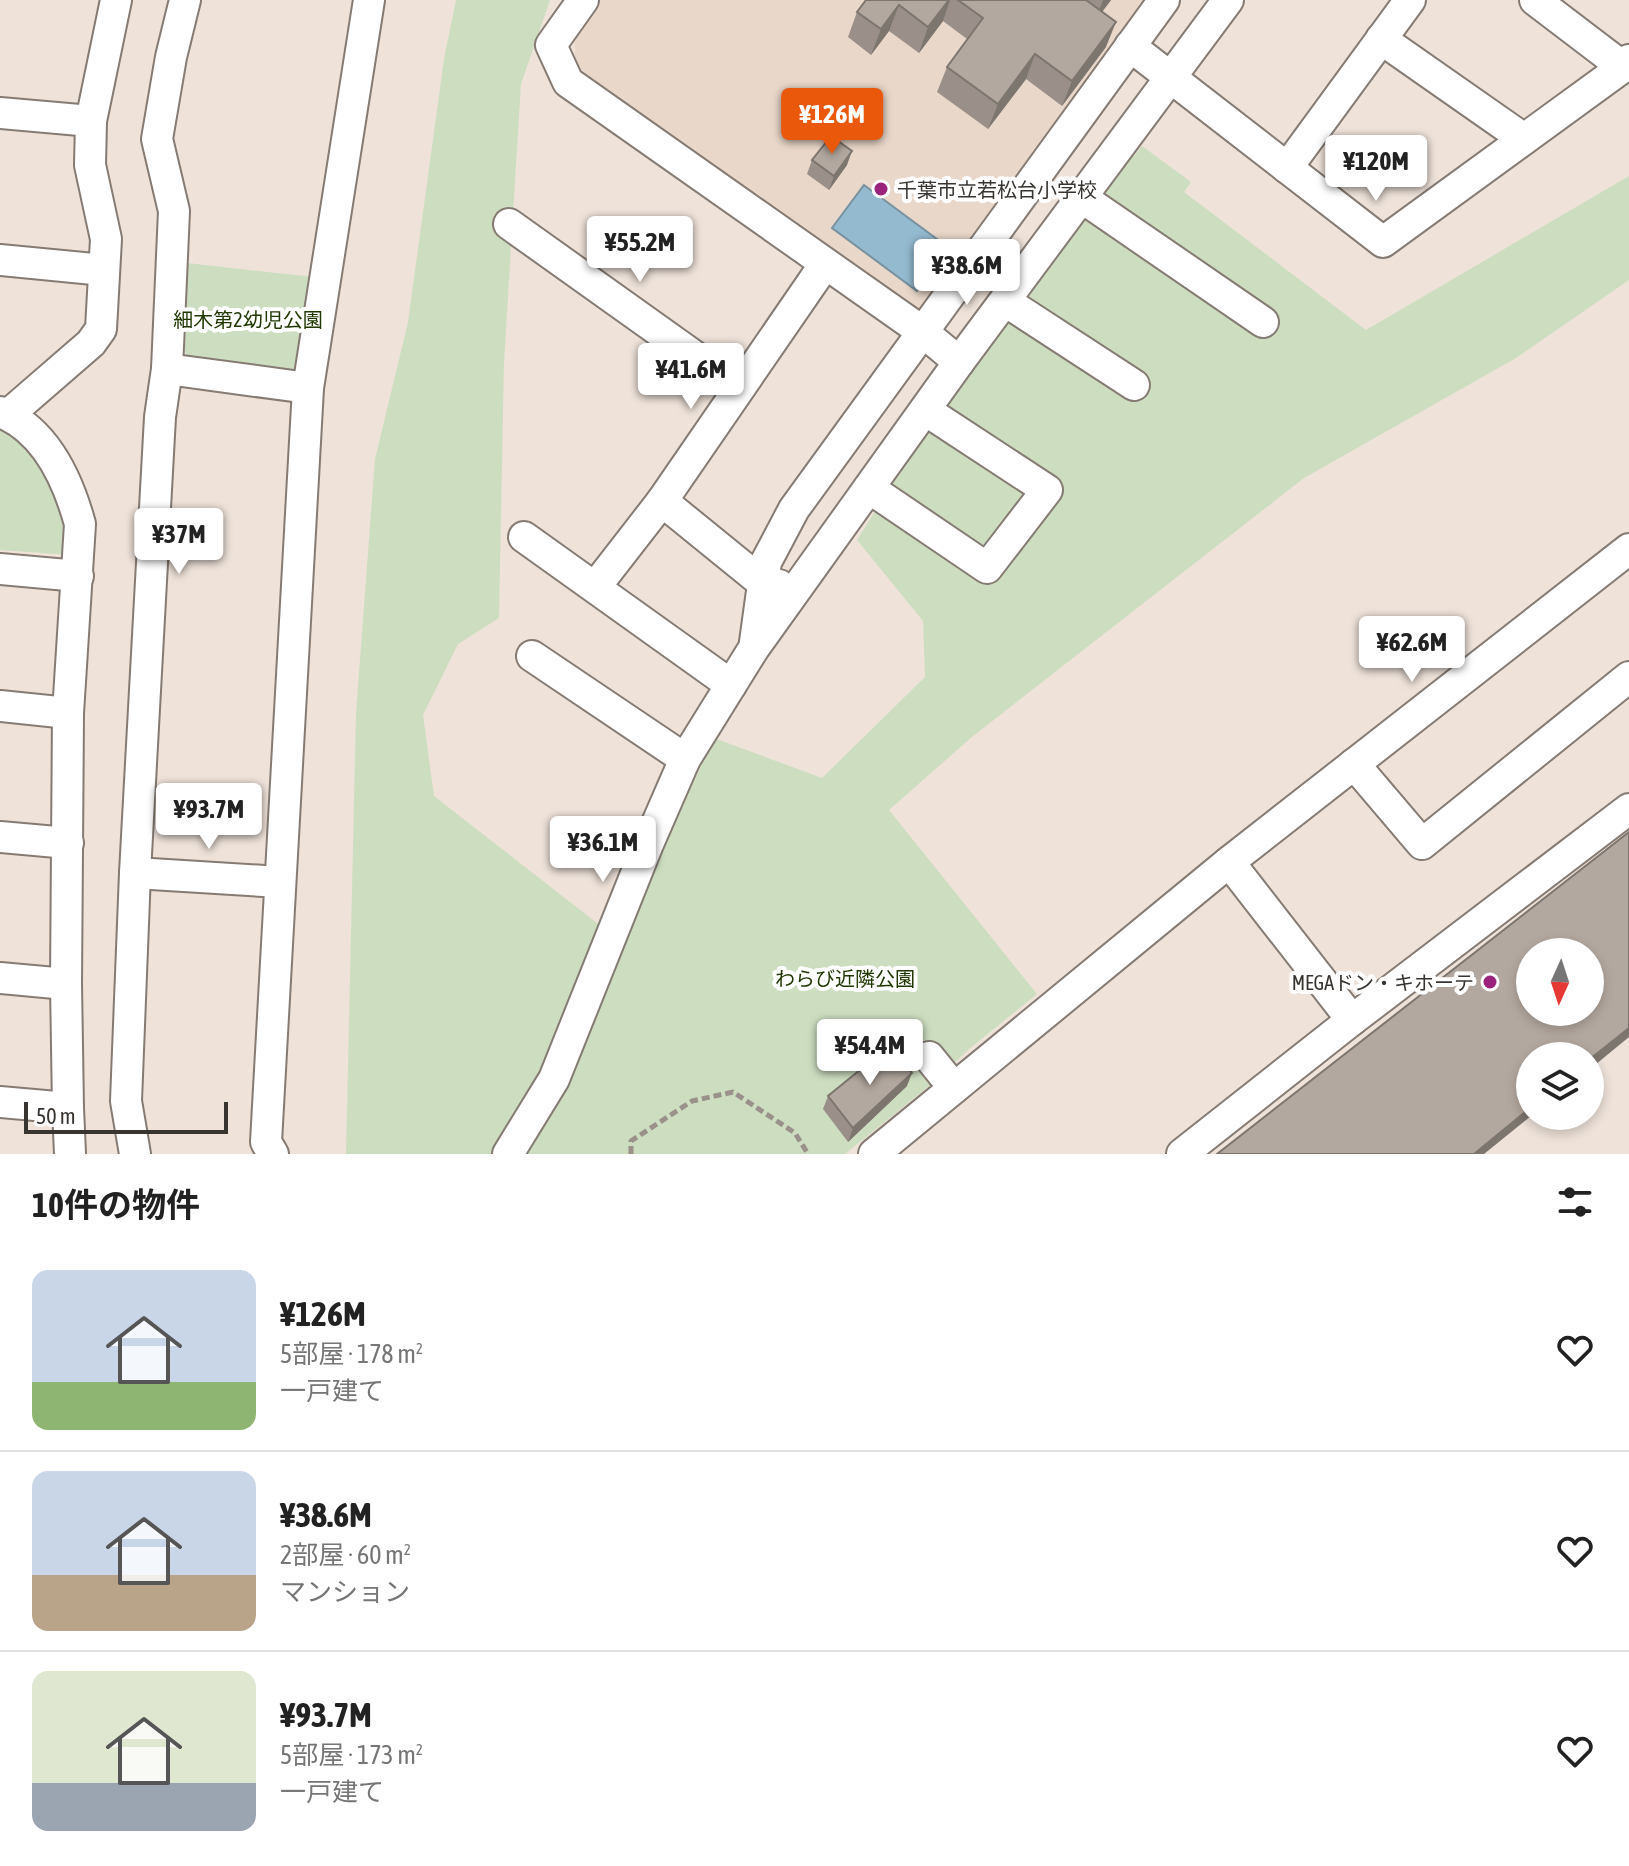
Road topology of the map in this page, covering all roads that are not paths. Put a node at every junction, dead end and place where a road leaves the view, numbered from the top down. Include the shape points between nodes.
1 (116, 0) edge
2 (185, 0) edge
3 (369, 0) edge
4 (583, 0) edge
5 (1164, 0) edge
6 (1228, 0) edge
7 (1410, 0) edge
8 (1535, 0) edge
9 (1381, 39) junction
10 (1130, 46) junction
11 (1626, 63) edge
12 (1170, 78) junction
13 (0, 113) edge
14 (91, 121) junction
15 (1524, 139) junction
16 (1287, 168) junction
17 (1081, 197) junction
18 (509, 224) dead end
19 (0, 260) edge
20 (825, 264) junction
21 (104, 270) junction
22 (1005, 301) junction
23 (1263, 322) dead end
24 (923, 332) junction
25 (959, 362) junction
26 (167, 369) junction
27 (1134, 385) dead end
28 (308, 388) junction
29 (739, 388) junction
30 (925, 410) junction
31 (4, 413) edge
32 (869, 488) junction
33 (662, 501) junction
34 (524, 537) dead end
35 (1629, 549) edge
36 (0, 569) edge
37 (78, 576) junction
38 (763, 583) junction
39 (596, 586) junction
40 (798, 587) junction
41 (754, 648) junction
42 (532, 656) dead end
43 (1629, 677) edge
44 (731, 685) junction
45 (0, 706) edge
46 (68, 713) junction
47 (685, 759) junction
48 (1354, 764) junction
49 (1629, 809) edge
50 (0, 837) edge
51 (68, 843) junction
52 (1229, 862) junction
53 (135, 873) junction
54 (280, 882) junction
55 (0, 978) edge
56 (66, 984) junction
57 (1352, 1020) junction
58 (929, 1057) dead end
59 (954, 1088) junction
60 (0, 1102) edge
61 (68, 1108) junction
62 (70, 1154) edge
63 (135, 1154) edge
64 (273, 1154) edge
65 (508, 1154) edge
66 (874, 1154) edge
67 (1182, 1154) edge

1 - 14 street
2 - 26 street via 157,139 174,211
3 - 28 street
4 - 20 street via 551,45 568,82
5 - 10 street
6 - 12 street
7 - 9 street
8 - 11 street
9 - 15 street
9 - 16 street
10 - 12 street
10 - 24 street
11 - 15 street
12 - 16 street
12 - 17 street
13 - 14 street
14 - 21 street via 90,165 106,239
15 - 16 street via 1383,242
17 - 22 street
17 - 23 street
18 - 29 street
19 - 21 street
20 - 24 street
20 - 29 street
21 - 31 street via 101,329 91,343
22 - 25 street
22 - 27 street
24 - 25 street
24 - 38 street via 794,509 766,562
25 - 30 street
26 - 28 street
26 - 53 street
28 - 54 street
29 - 33 street
30 - 32 street
30 - 32 street via 1047,490 987,568
31 - 37 street via 24,424 41,443 73,496 80,524
32 - 40 street
33 - 38 street
33 - 39 street
34 - 39 street
35 - 48 street
36 - 37 street
37 - 46 street
38 - 40 street
38 - 41 street
39 - 44 street
40 - 41 street
41 - 44 street
42 - 47 street
43 - 48 street via 1422,844
44 - 47 street
45 - 46 street
46 - 51 street
47 - 65 street via 554,1079
48 - 52 street
49 - 57 street
50 - 51 street
51 - 56 street
52 - 57 street
52 - 59 street
53 - 54 street
53 - 63 street via 126,1101
54 - 64 street via 266,1142
55 - 56 street
56 - 61 street
57 - 67 street
58 - 59 street
59 - 66 street
60 - 61 street
61 - 62 street

